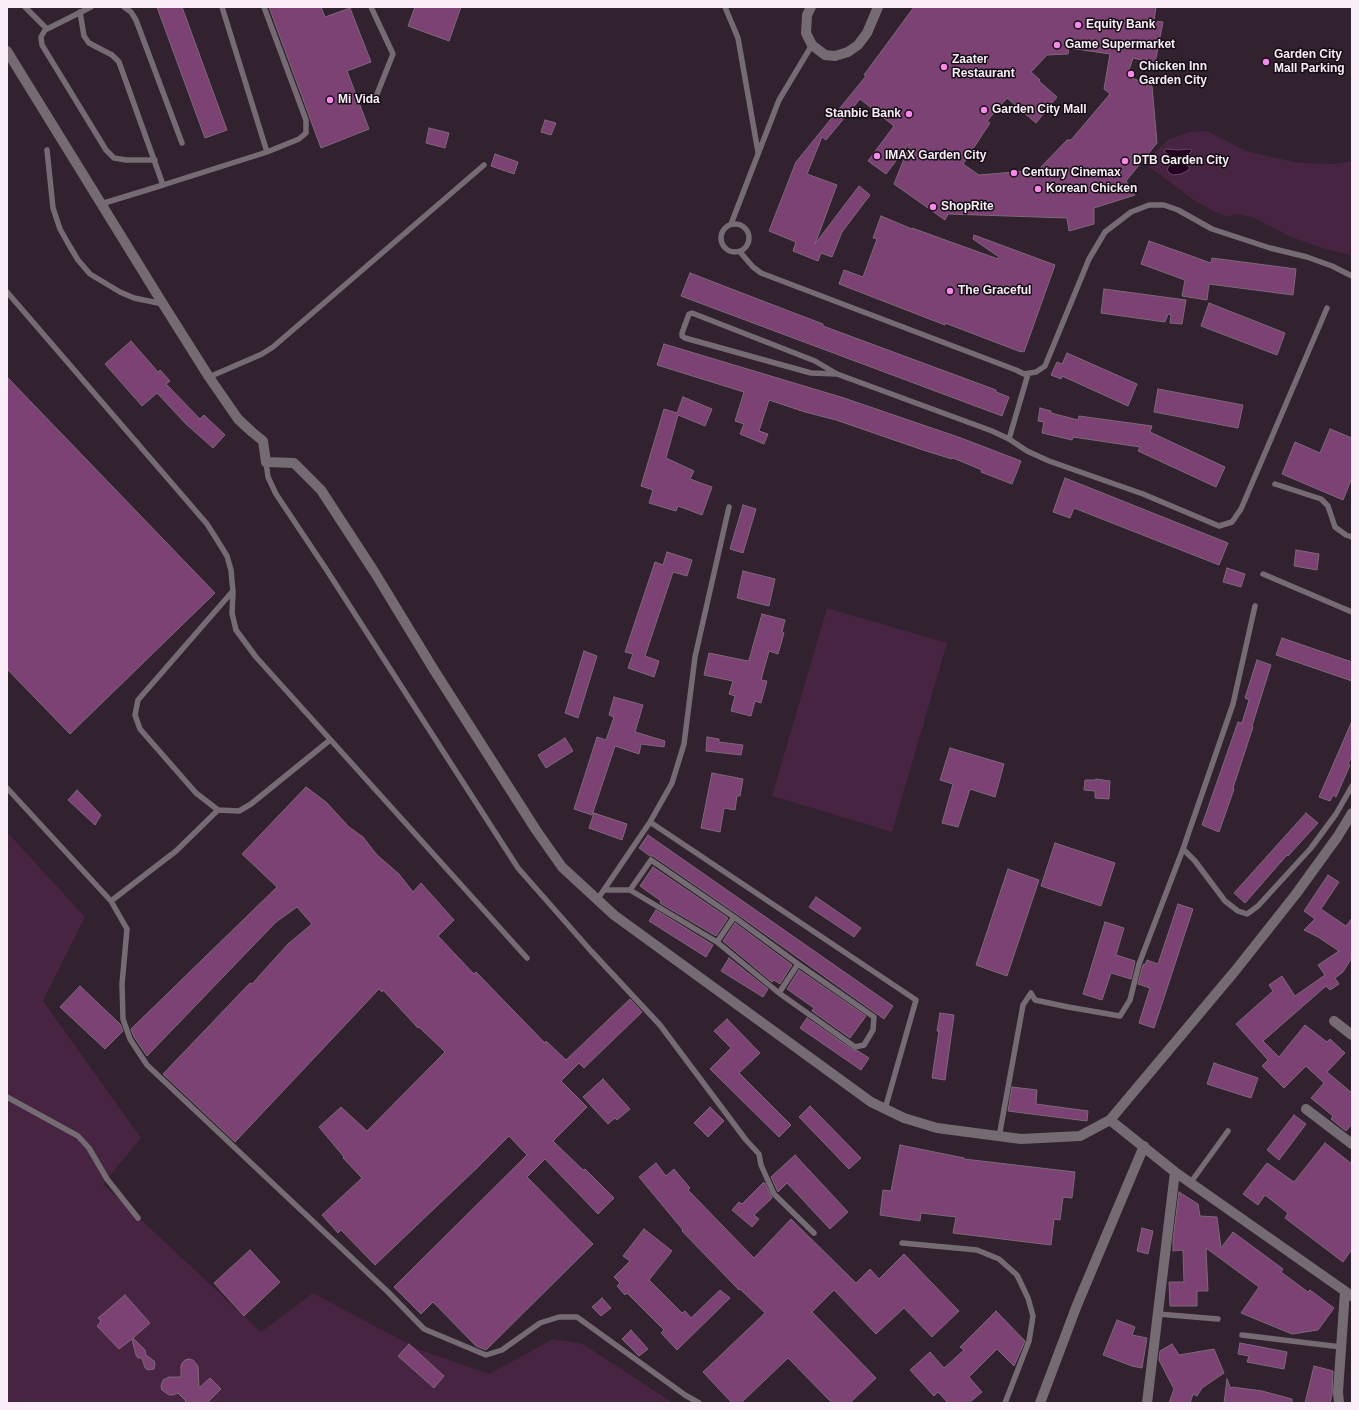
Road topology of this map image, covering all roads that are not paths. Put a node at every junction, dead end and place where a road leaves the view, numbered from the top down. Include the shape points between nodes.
1 (25, 7) edge
2 (91, 7) edge
3 (124, 7) edge
4 (222, 7) edge
5 (264, 7) edge
6 (371, 7) edge
7 (725, 7) edge
8 (811, 7) edge
9 (878, 7) edge
10 (80, 12) junction
11 (48, 29) junction
12 (812, 45) junction
13 (7, 51) edge
14 (375, 100) dead end
15 (182, 143) dead end
16 (47, 150) dead end
17 (267, 152) junction
18 (758, 153) junction
19 (155, 160) junction
20 (484, 164) dead end
21 (163, 185) junction
22 (101, 204) junction
23 (731, 224) junction
24 (740, 252) junction
25 (1352, 276) edge
26 (7, 292) edge
27 (163, 304) junction
28 (1327, 308) dead end
29 (838, 374) junction
30 (1028, 374) junction
31 (209, 377) junction
32 (1010, 439) junction
33 (266, 462) junction
34 (1275, 484) dead end
35 (729, 507) dead end
36 (1352, 538) edge
37 (1263, 574) dead end
38 (233, 592) junction
39 (1255, 606) dead end
40 (1352, 612) edge
41 (330, 740) junction
42 (1352, 786) edge
43 (7, 788) edge
44 (218, 810) junction
45 (1352, 815) edge
46 (650, 822) junction
47 (1183, 849) junction
48 (604, 890) junction
49 (630, 890) junction
50 (597, 900) junction
51 (111, 901) junction
52 (734, 917) junction
53 (717, 942) junction
54 (527, 958) dead end
55 (798, 964) junction
56 (779, 993) junction
57 (1334, 1022) dead end
58 (1352, 1035) edge
59 (7, 1097) edge
60 (885, 1109) junction
61 (1306, 1109) dead end
62 (1110, 1120) junction
63 (1228, 1131) dead end
64 (1000, 1137) junction
65 (1352, 1144) edge
66 (1144, 1146) junction
67 (1175, 1172) junction
68 (1191, 1182) junction
69 (138, 1218) dead end
70 (814, 1233) dead end
71 (902, 1243) dead end
72 (1348, 1293) edge
73 (1158, 1314) junction
74 (1218, 1319) dead end
75 (1242, 1335) dead end
76 (1341, 1347) junction
77 (699, 1403) edge
78 (1005, 1403) edge
79 (1040, 1403) edge
80 (1147, 1403) edge
81 (1339, 1403) edge

1 - 11 lane
2 - 10 lane
3 - 15 lane via 136,20
4 - 17 lane
5 - 17 lane via 306,120 306,133 299,139
6 - 14 lane via 393,54
7 - 18 lane via 738,38
8 - 12 street via 807,15 806,33
9 - 12 street via 867,33 858,45 848,52 825,56
10 - 11 lane
10 - 19 lane via 84,36 89,43 120,62
11 - 19 lane via 41,37 42,45 106,150 114,158
12 - 18 lane via 779,100
13 - 22 street
16 - 27 lane via 54,208 60,228 78,260 90,274 120,292 134,298
17 - 21 lane
18 - 23 lane
19 - 21 lane
20 - 31 lane via 273,347
21 - 22 lane
22 - 27 street
23 - 24 lane via 745,228 749,236 747,246
23 - 24 lane via 721,233 721,242 730,252
24 - 30 lane via 761,273
25 - 30 lane via 1307,257 1212,229 1164,205 1149,205 1131,212 1105,232 1089,259 1045,366
26 - 38 lane via 207,524 227,556
27 - 31 street
28 - 32 lane via 1241,509 1232,522 1219,526 1143,494 1049,461 1027,451
29 - 29 lane via 811,373 685,338 682,333 689,314 692,313 815,361
29 - 32 lane
30 - 32 lane
31 - 33 street via 238,419 263,440
33 - 50 street via 294,463 321,490 536,830 562,867
33 - 70 lane via 268,477 276,494 344,595 518,868 660,1025 759,1154 774,1194
34 - 36 lane via 1321,499 1328,506 1335,527
35 - 46 lane via 695,657 684,744 672,783
37 - 40 lane
38 - 41 lane via 232,613 236,630 256,657
38 - 44 lane via 138,700 135,715 145,735 196,793
39 - 47 lane via 1233,704
41 - 44 lane via 251,804 238,811
41 - 54 lane
42 - 47 lane via 1336,814 1311,848 1258,906 1247,914 1225,901
43 - 51 lane
44 - 51 lane via 176,851
45 - 62 street via 1296,894 1235,971
46 - 48 lane
46 - 60 lane via 916,1000
47 - 64 lane via 1139,964 1130,1000 1120,1016 1035,1000 1031,993 1023,1005
48 - 49 lane
48 - 50 lane
49 - 52 lane via 651,860
49 - 53 lane
50 - 60 street via 865,1098
51 - 77 lane via 127,929 122,984 123,1019 130,1039 147,1065 424,1329 486,1355 502,1350 540,1323 559,1317 577,1317
52 - 53 lane
52 - 55 lane
53 - 56 lane
55 - 56 lane
55 - 56 lane via 874,1017 873,1030 864,1045 855,1047
57 - 58 street
59 - 69 lane via 78,1136
60 - 64 street via 937,1128
61 - 65 street
62 - 64 street via 1080,1136 1021,1139
62 - 66 street
63 - 68 lane
66 - 67 street
66 - 79 street via 1077,1305
67 - 68 street
67 - 73 street
68 - 72 street
71 - 78 lane via 977,1250 999,1259 1017,1275 1033,1316 1029,1341
72 - 76 street
73 - 74 lane
73 - 80 street
75 - 76 lane
76 - 81 street

